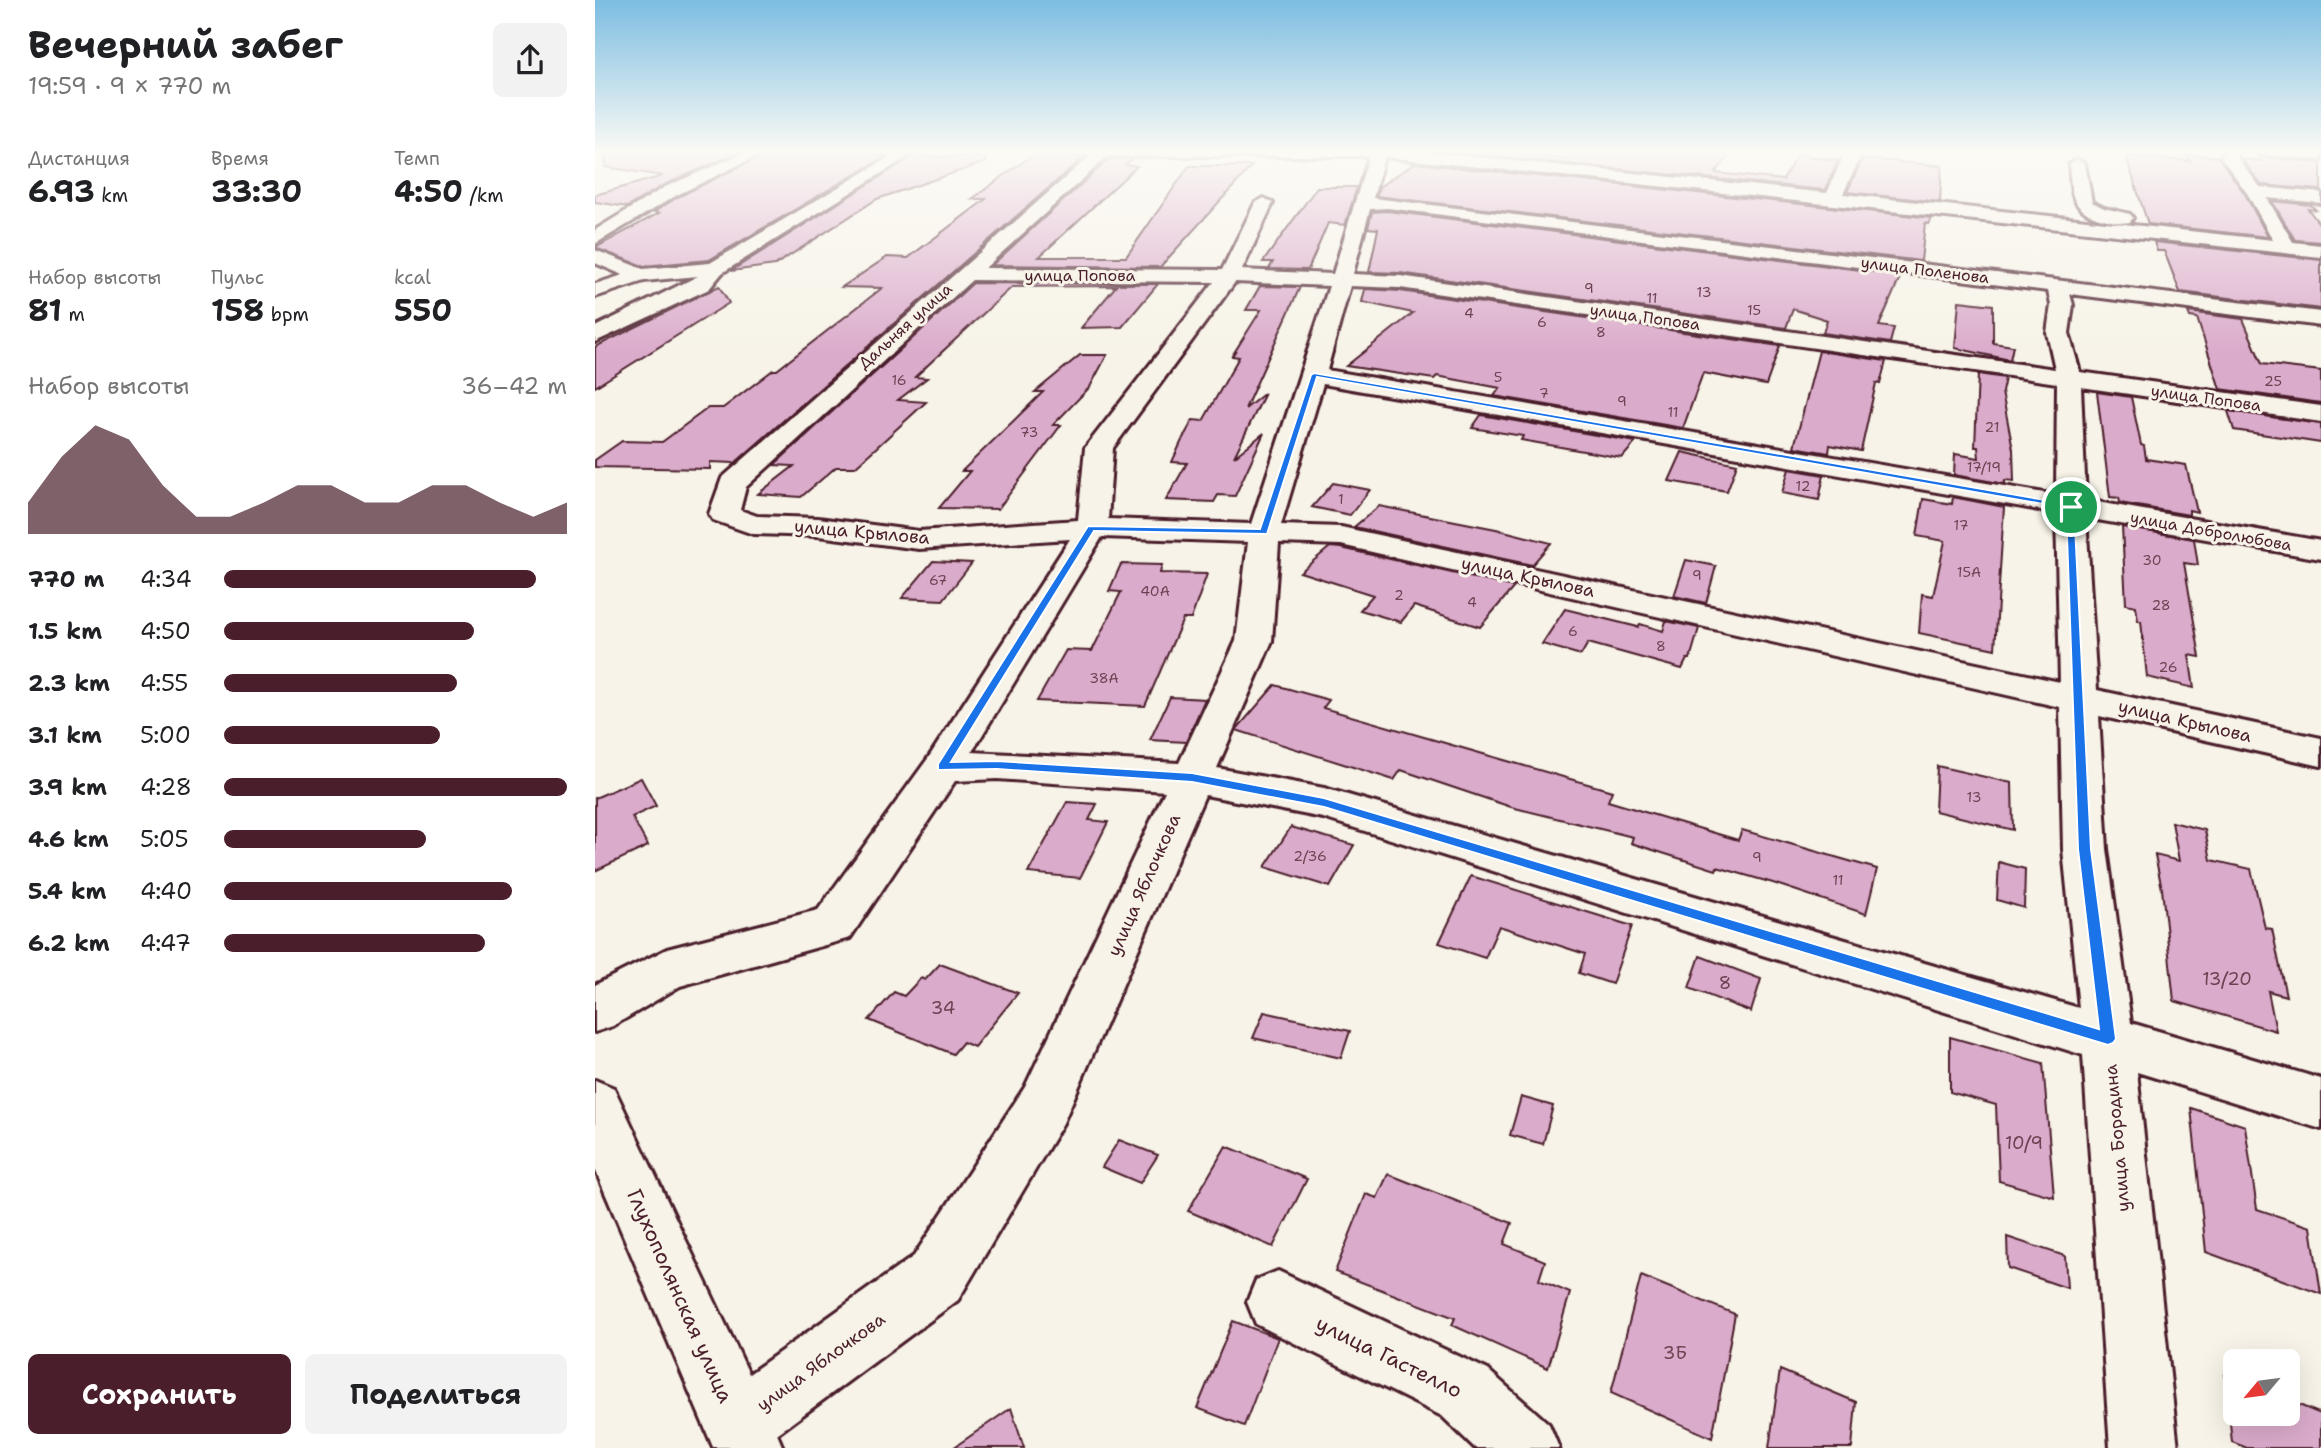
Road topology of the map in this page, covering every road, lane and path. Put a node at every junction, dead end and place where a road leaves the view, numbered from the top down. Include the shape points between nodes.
1 (626, 219) edge
2 (798, 219) edge
3 (1027, 219) edge
4 (1257, 219) edge
5 (1359, 219) edge
6 (1509, 219) edge
7 (2026, 219) edge
8 (2120, 219) edge
9 (2270, 219) edge
10 (2190, 237) junction
11 (595, 238) edge
12 (2286, 247) junction
13 (2321, 251) edge
14 (595, 256) edge
15 (715, 269) junction
16 (964, 274) junction
17 (641, 275) junction
18 (1229, 276) junction
19 (1342, 279) junction
20 (2057, 286) junction
21 (595, 291) edge
22 (2321, 318) edge
23 (595, 335) edge
24 (1314, 375) junction
25 (2069, 378) junction
26 (2321, 414) edge
27 (2071, 507) junction
28 (724, 514) joint
29 (1092, 528) junction
30 (1264, 532) junction
31 (2321, 550) edge
32 (2080, 697) junction
33 (2321, 752) edge
34 (943, 767) junction
35 (1192, 778) junction
36 (595, 1010) edge
37 (2108, 1039) junction
38 (2321, 1104) edge
39 (595, 1105) edge
40 (1278, 1302) dead end
41 (743, 1435) edge
42 (1525, 1448) edge
43 (2144, 1448) edge

1 - 11 street
2 - 15 street
3 - 16 street, Дальняя улица
4 - 18 street
5 - 19 street, улица Яблочкова
6 - 20 street, улица Поленова
7 - 10 street
8 - 10 street
9 - 12 street
10 - 12 street
12 - 13 street
14 - 17 street
15 - 17 street
15 - 23 street via 702,285
16 - 18 street, улица Попова
16 - 28 street, Дальняя улица via 732,484
17 - 21 street
18 - 19 street, улица Попова
18 - 29 street via 1099,448
19 - 24 street, улица Яблочкова
19 - 25 street, улица Попова via 1399,282
20 - 22 street, улица Поленова
20 - 25 street, улица Бородина via 2061,305 2058,334
24 - 27 street, улица Добролюбова
24 - 30 street, улица Яблочкова
25 - 26 street, улица Попова
25 - 27 street, улица Бородина
27 - 31 street, улица Добролюбова
27 - 32 street, улица Бородина
28 - 29 street, улица Крылова via 753,525 818,527 919,540
29 - 30 street, улица Крылова
29 - 34 street
30 - 32 street, улица Крылова via 1341,536
30 - 35 street, улица Яблочкова via 1254,641
32 - 33 street, улица Крылова
32 - 37 street, улица Бородина via 2085,849
34 - 35 street via 997,765
34 - 36 street via 833,925 667,970
35 - 37 street via 1324,803
35 - 41 street, улица Яблочкова via 1044,1105 936,1278
37 - 38 street
37 - 43 street, улица Бородина
39 - 41 street, Глухополянская улица
40 - 42 street, улица Гастелло via 1465,1393

